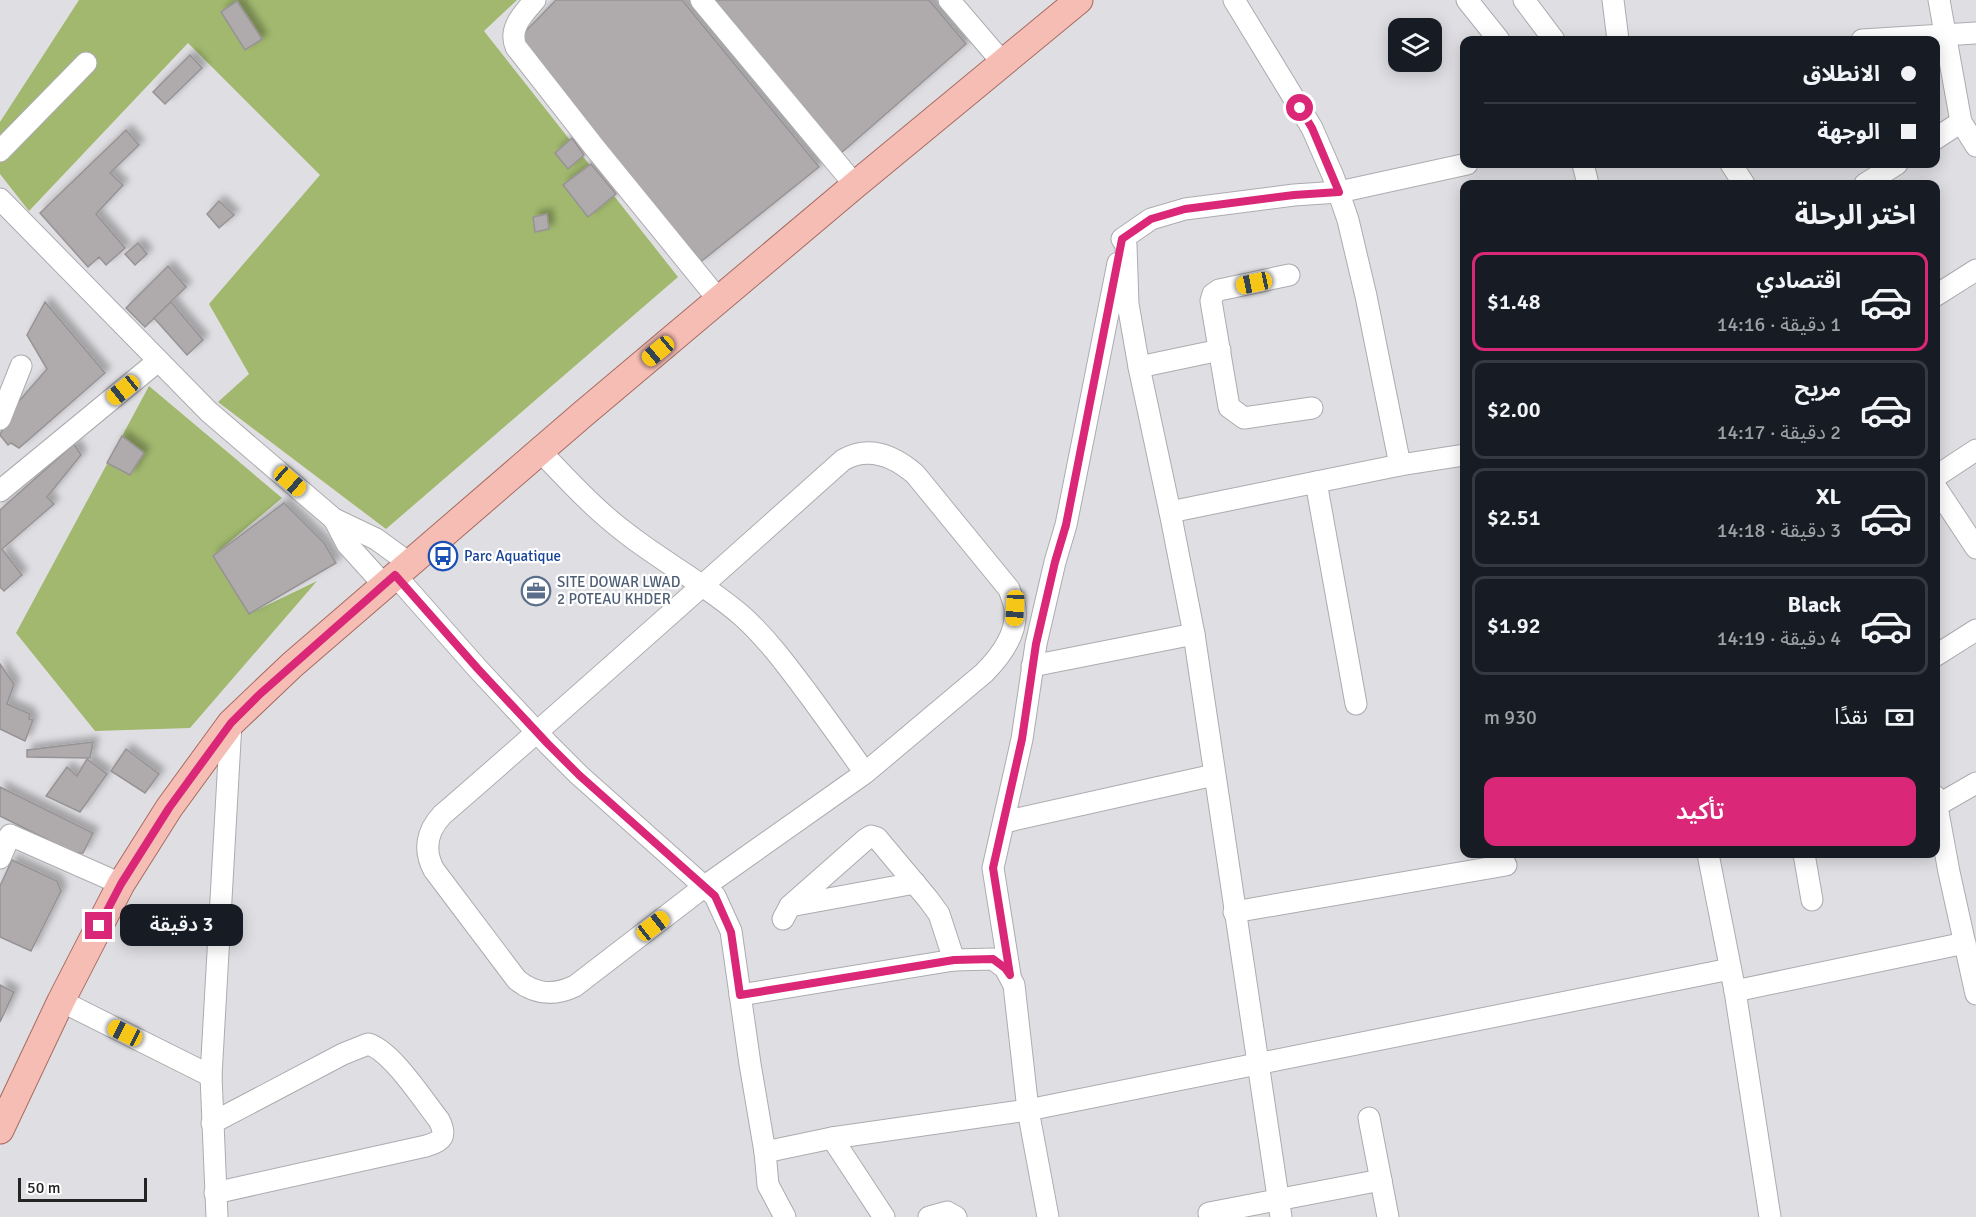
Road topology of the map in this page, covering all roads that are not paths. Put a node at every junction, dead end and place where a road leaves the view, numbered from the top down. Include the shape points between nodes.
1 (535, 0) edge
2 (701, 0) edge
3 (949, 0) edge
4 (1079, 0) edge
5 (1234, 0) edge
6 (1467, 0) edge
7 (1524, 0) edge
8 (1613, 0) edge
9 (1939, 0) edge
10 (1976, 33) edge
11 (1945, 34) junction
12 (1496, 36) edge
13 (1551, 36) edge
14 (1618, 36) edge
15 (1917, 36) edge
16 (86, 63) dead end
17 (1003, 63) junction
18 (1961, 122) junction
19 (1940, 136) edge
20 (1976, 146) edge
21 (0, 151) edge
22 (1460, 166) edge
23 (1891, 168) edge
24 (1871, 180) edge
25 (855, 185) junction
26 (1339, 192) junction
27 (0, 199) edge
28 (1122, 239) junction
29 (1976, 270) edge
30 (1289, 275) dead end
31 (1940, 293) edge
32 (718, 299) junction
33 (1220, 350) junction
34 (158, 361) junction
35 (21, 366) dead end
36 (1139, 367) junction
37 (1312, 408) dead end
38 (0, 419) edge
39 (1976, 450) edge
40 (540, 451) junction
41 (1460, 456) edge
42 (1400, 465) junction
43 (1940, 474) edge
44 (1316, 482) junction
45 (0, 491) edge
46 (1940, 494) edge
47 (1170, 512) junction
48 (334, 519) junction
49 (1976, 548) edge
50 (396, 574) junction
51 (703, 586) junction
52 (1976, 630) edge
53 (1194, 634) junction
54 (1940, 653) edge
55 (1032, 666) junction
56 (1356, 704) dead end
57 (231, 723) junction
58 (537, 733) junction
59 (866, 773) junction
60 (1214, 775) junction
61 (1976, 783) edge
62 (1940, 799) edge
63 (1940, 821) edge
64 (1004, 822) junction
65 (5, 832) edge
66 (0, 858) edge
67 (1709, 858) edge
68 (1805, 858) edge
69 (1506, 865) dead end
70 (915, 883) junction
71 (121, 884) junction
72 (705, 886) junction
73 (1812, 900) dead end
74 (1234, 912) junction
75 (1965, 943) junction
76 (954, 960) junction
77 (1730, 969) junction
78 (1010, 975) junction
79 (1735, 991) junction
80 (1976, 994) edge
81 (740, 995) junction
82 (61, 1001) junction
83 (1257, 1062) junction
84 (211, 1076) junction
85 (1028, 1110) junction
86 (1369, 1118) dead end
87 (212, 1123) junction
88 (1, 1125) edge
89 (832, 1138) junction
90 (765, 1152) junction
91 (1381, 1180) junction
92 (215, 1193) junction
93 (1279, 1208) edge
94 (1209, 1213) dead end
95 (217, 1217) edge
96 (785, 1217) edge
97 (884, 1217) edge
98 (929, 1217) edge
99 (956, 1217) edge
100 (1048, 1217) edge
101 (1388, 1217) edge
102 (1770, 1217) edge

1 - 32 street via 517,22 516,47
2 - 25 street
3 - 17 street
4 - 17 main road
5 - 26 street via 1312,128
6 - 12 street
7 - 13 street
8 - 14 street
9 - 11 street
10 - 11 street
11 - 15 street
11 - 18 street
16 - 21 street
17 - 25 main road
18 - 19 street
18 - 20 street
22 - 26 street
23 - 24 street
25 - 32 main road
26 - 28 street via 1185,209 1151,219
26 - 42 street via 1366,296
27 - 34 street
28 - 36 street via 1126,245 1128,304
28 - 55 street via 1066,525
29 - 31 street
30 - 33 street via 1213,294
32 - 40 main road
33 - 36 street
33 - 37 street via 1230,407 1235,413 1244,418
34 - 45 street
34 - 48 street via 209,412
35 - 38 street
36 - 47 street
39 - 43 street
40 - 50 main road
40 - 51 street via 623,531
41 - 42 street
42 - 44 street
44 - 47 street
44 - 56 street
46 - 49 street
47 - 53 street
48 - 50 street via 347,544
48 - 50 street via 375,539
50 - 57 main road
50 - 58 street
51 - 58 street
51 - 59 street via 741,615 771,647
51 - 59 street via 854,454 888,456 915,474 1009,589 1015,608 1014,626 997,660 984,673
52 - 54 street
53 - 55 street
53 - 60 street
55 - 64 street via 1022,739
57 - 71 main road via 169,808
57 - 84 street
58 - 72 street
58 - 72 street via 442,815 432,828 427,845 434,870 517,980 535,991 566,991
59 - 72 street
60 - 64 street
60 - 74 street
61 - 62 street
63 - 75 street
64 - 78 street via 993,868
65 - 66 street
65 - 71 street
67 - 77 street
68 - 73 street
69 - 74 street
70 - 70 street via 787,913 872,836
70 - 76 street via 939,914
71 - 82 main road
72 - 81 street via 718,901 731,932
74 - 83 street
75 - 79 street
75 - 80 street
76 - 78 street via 993,959
76 - 81 street
77 - 79 street
77 - 83 street
78 - 85 street via 1017,1000
79 - 102 street
81 - 90 street
82 - 84 street
82 - 88 main road
83 - 85 street
83 - 93 street
84 - 87 street
85 - 89 street
85 - 100 street
86 - 91 street
87 - 92 street
87 - 92 street via 368,1044 380,1049 394,1063 443,1129 437,1143
89 - 90 street
89 - 97 street
90 - 96 street via 768,1185
91 - 93 street
91 - 101 street
92 - 95 street
93 - 94 street
98 - 99 street via 947,1212

